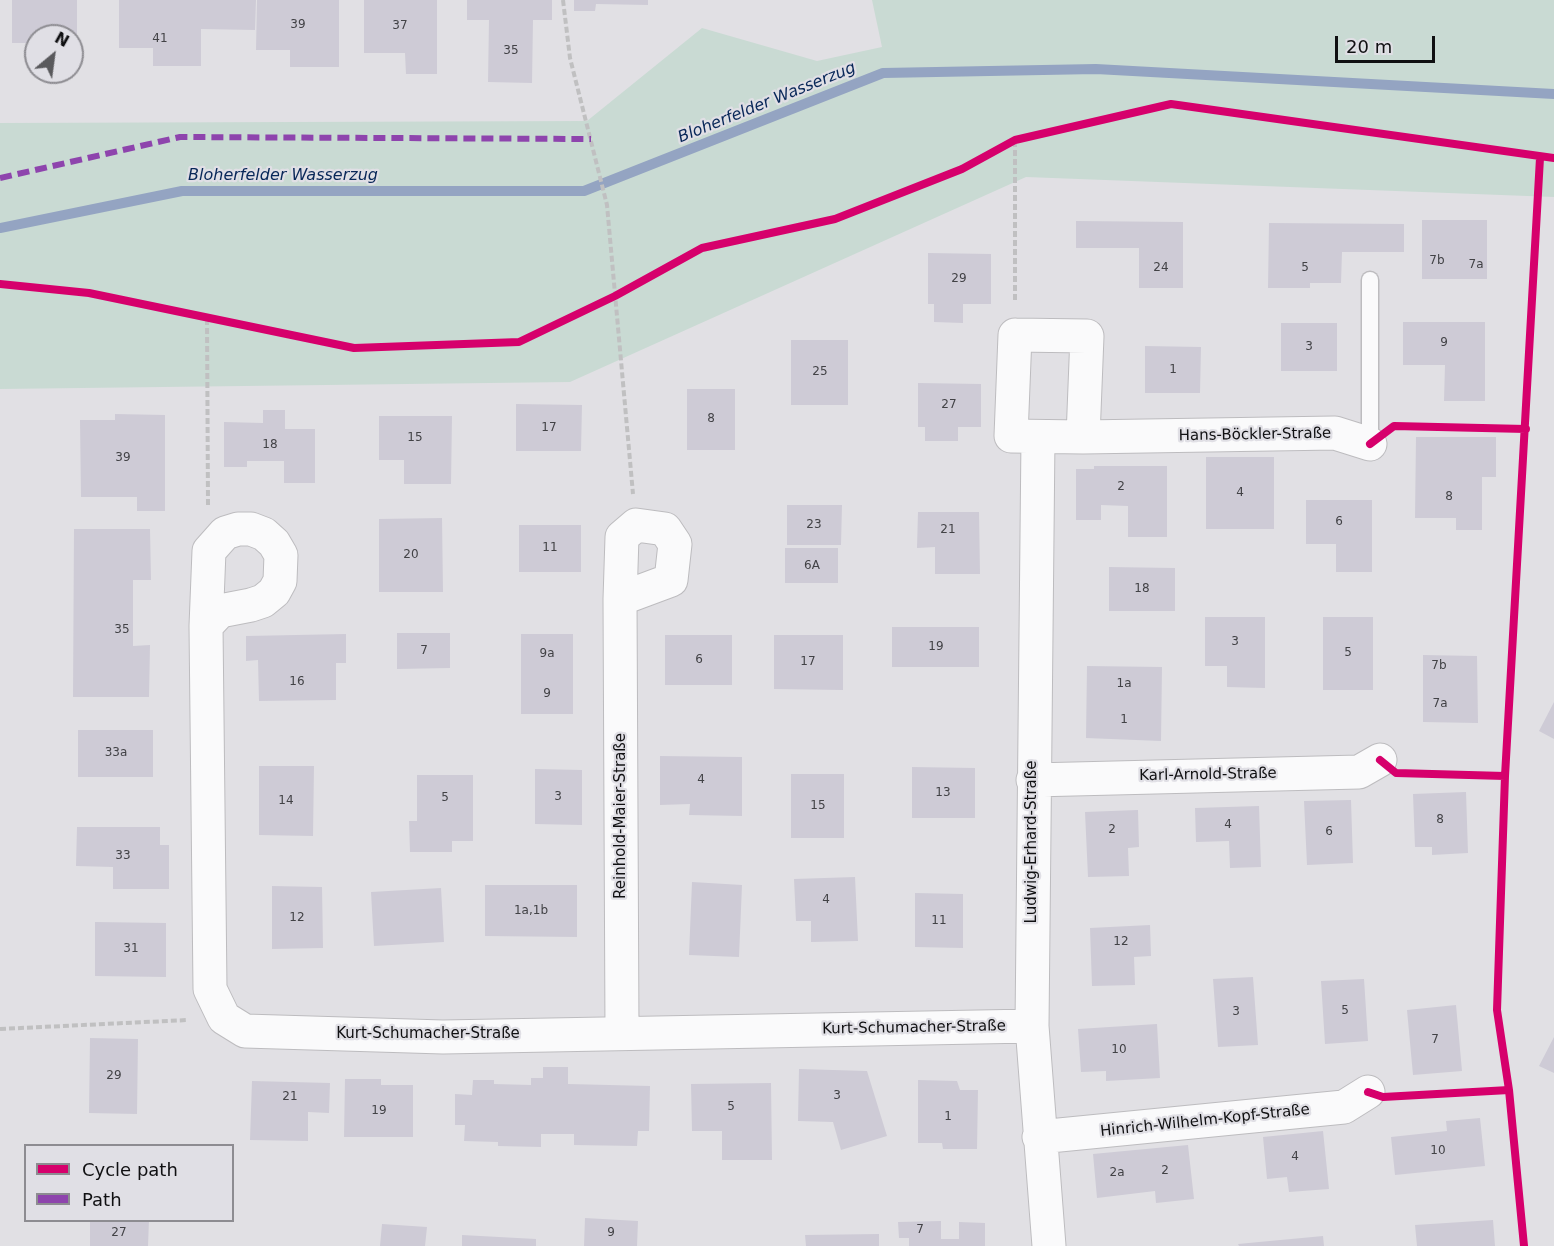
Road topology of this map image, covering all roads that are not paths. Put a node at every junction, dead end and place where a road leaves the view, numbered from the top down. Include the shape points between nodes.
1 (1371, 280) dead end
2 (1038, 437) junction
3 (1083, 437) junction
4 (1370, 444) joint
5 (620, 599) junction
6 (207, 626) junction
7 (1380, 760) dead end
8 (1032, 780) junction
9 (1032, 1026) junction
10 (622, 1032) junction
11 (1368, 1092) dead end
12 (1039, 1137) junction
13 (1049, 1246) edge

1 - 4 lane
2 - 3 street
2 - 3 street via 1011,436 1015,335 1087,336
2 - 8 street, Ludwig-Erhard-Straße
3 - 4 street, Hans-Böckler-Straße via 1335,433
5 - 5 street, Reinhold-Maier-Straße via 622,537 636,525 665,529 675,544 671,580
5 - 10 street, Reinhold-Maier-Straße
6 - 6 street via 209,551 225,533 238,529 251,530 274,543 281,555 282,568 274,592 263,601 220,611
6 - 10 street, Kurt-Schumacher-Straße via 210,989 224,1018 244,1031 443,1036
7 - 8 street, Karl-Arnold-Straße via 1359,772
8 - 9 street, Ludwig-Erhard-Straße
9 - 10 street, Kurt-Schumacher-Straße
9 - 12 street, Ludwig-Erhard-Straße
11 - 12 street, Hinrich-Wilhelm-Kopf-Straße via 1344,1107
12 - 13 street, Ludwig-Erhard-Straße

